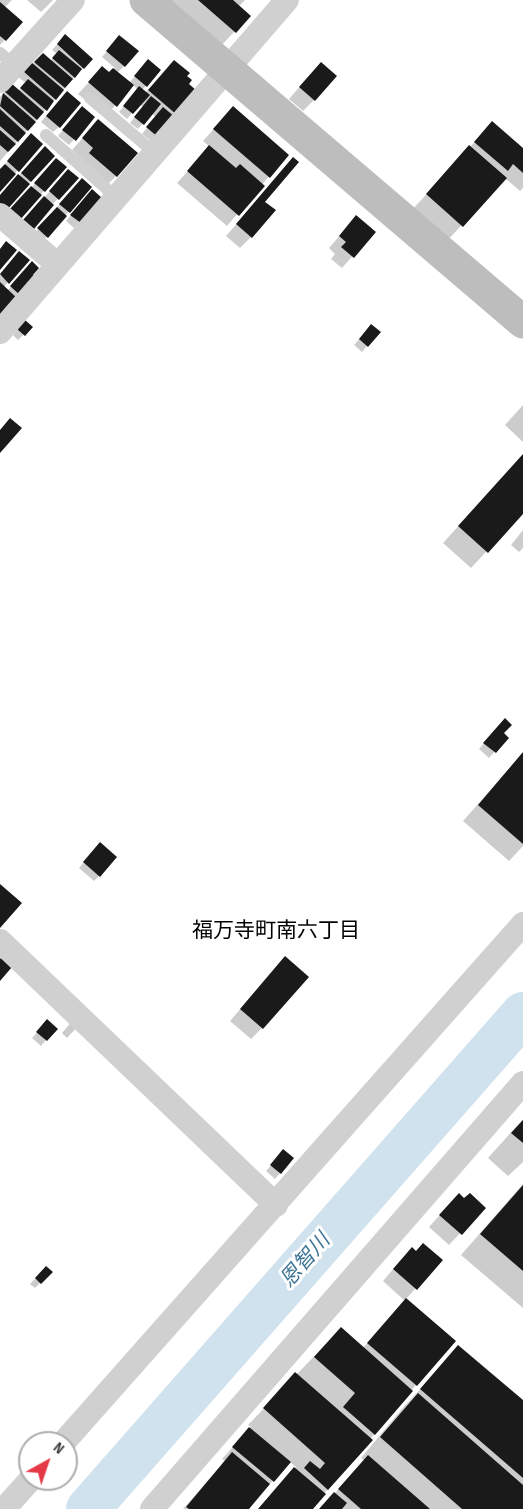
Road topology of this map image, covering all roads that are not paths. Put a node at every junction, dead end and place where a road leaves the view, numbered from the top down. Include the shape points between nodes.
1 (73, 0) edge
2 (146, 0) edge
3 (286, 0) edge
4 (5, 66) edge
5 (227, 69) junction
6 (90, 98) dead end
7 (46, 135) dead end
8 (155, 153) junction
9 (116, 197) junction
10 (0, 215) edge
11 (58, 265) junction
12 (523, 322) edge
13 (0, 332) edge
14 (523, 924) edge
15 (0, 941) edge
16 (523, 1083) edge
17 (276, 1205) junction
18 (74, 1431) edge
19 (20, 1491) edge
20 (4, 1509) edge
21 (152, 1509) edge

1 - 4 street
2 - 5 street
3 - 5 street
5 - 8 street
5 - 12 street
6 - 8 lane
7 - 9 lane
8 - 9 street
9 - 11 street
10 - 11 street
11 - 13 street
14 - 17 street
15 - 17 street
16 - 21 street
17 - 18 street
19 - 20 street

